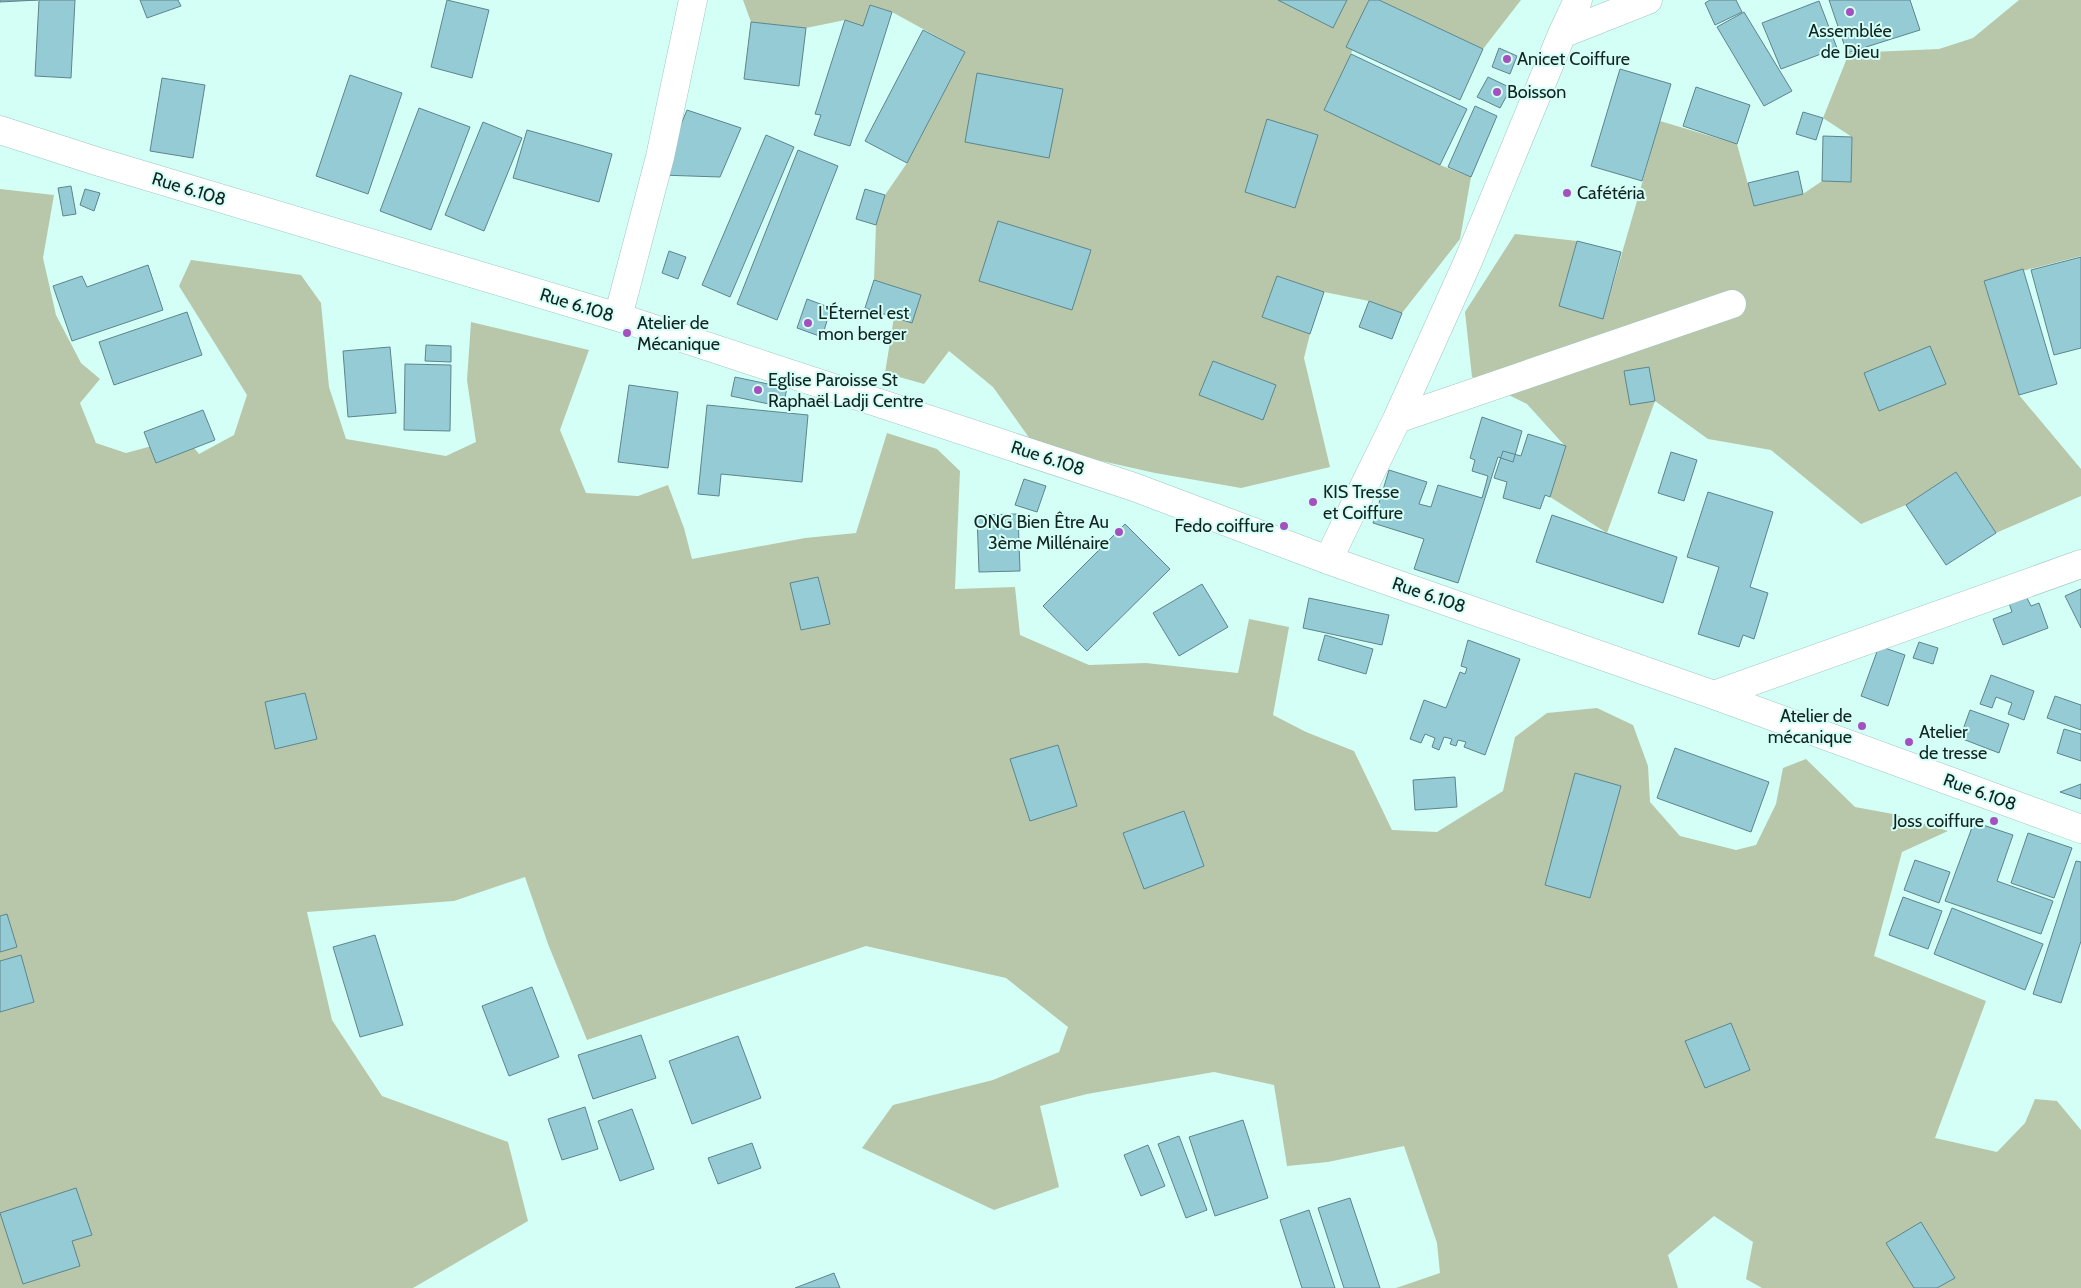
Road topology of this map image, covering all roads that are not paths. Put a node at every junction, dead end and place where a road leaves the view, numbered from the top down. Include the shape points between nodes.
1 (693, 0) edge
2 (1578, 0) edge
3 (1648, 0) edge
4 (1562, 34) junction
5 (0, 130) edge
6 (1732, 304) dead end
7 (618, 317) junction
8 (1397, 419) junction
9 (1328, 560) junction
10 (2081, 564) edge
11 (1714, 695) junction
12 (2081, 829) edge

1 - 7 street via 660,158
2 - 4 street
3 - 4 street
4 - 8 street via 1469,258
5 - 7 street, Rue 6.108
6 - 8 street
7 - 9 street, Rue 6.108 via 1134,487
8 - 9 street
9 - 11 street, Rue 6.108
10 - 11 street
11 - 12 street, Rue 6.108

